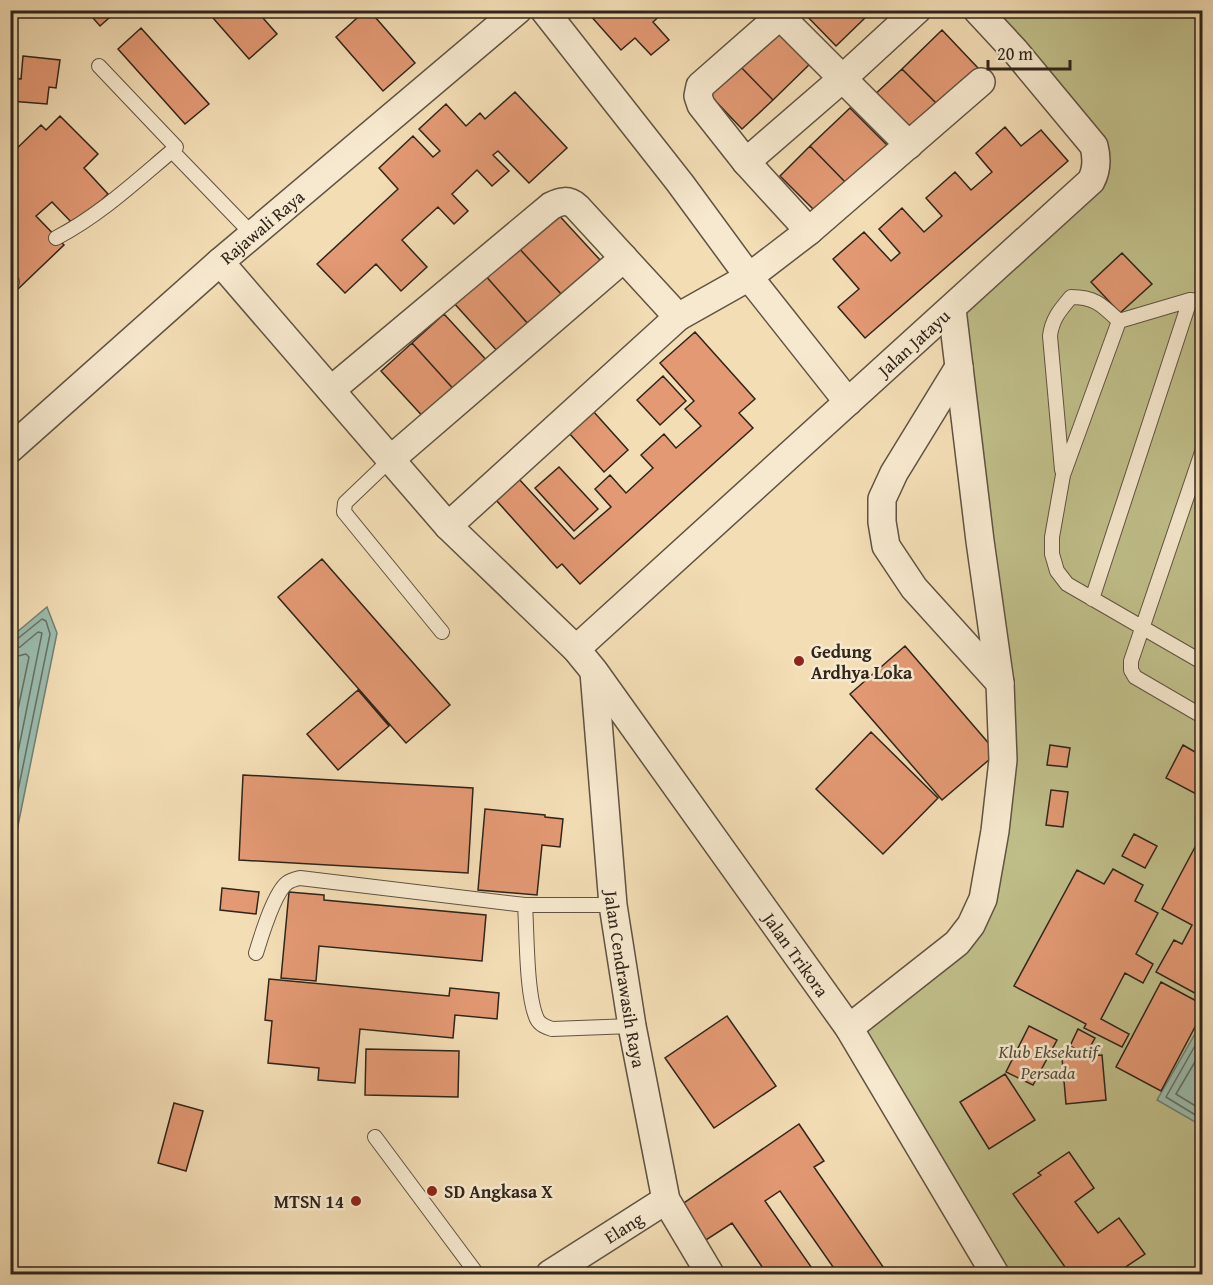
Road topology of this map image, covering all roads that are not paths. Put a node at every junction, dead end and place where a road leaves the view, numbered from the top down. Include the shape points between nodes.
1 (518, 10) edge
2 (544, 10) edge
3 (917, 10) edge
4 (977, 10) edge
5 (99, 66) dead end
6 (843, 78) junction
7 (981, 82) dead end
8 (909, 145) junction
9 (172, 151) junction
10 (746, 162) junction
11 (809, 231) junction
12 (253, 235) junction
13 (57, 238) dead end
14 (624, 258) junction
15 (220, 262) junction
16 (749, 277) junction
17 (1196, 300) edge
18 (952, 309) junction
19 (678, 316) junction
20 (1119, 321) junction
21 (959, 367) junction
22 (331, 390) junction
23 (848, 402) junction
24 (10, 449) edge
25 (1203, 452) edge
26 (391, 459) junction
27 (1063, 475) junction
28 (448, 526) junction
29 (1092, 600) junction
30 (1144, 627) junction
31 (442, 632) dead end
32 (576, 649) junction
33 (1203, 662) edge
34 (594, 671) junction
35 (1000, 683) junction
36 (1203, 716) edge
37 (525, 905) junction
38 (613, 905) junction
39 (256, 953) dead end
40 (632, 1026) junction
41 (849, 1028) junction
42 (375, 1137) dead end
43 (666, 1200) junction
44 (984, 1271) edge
45 (477, 1275) edge
46 (550, 1275) edge
47 (710, 1275) edge

1 - 12 street, Rajawali Raya
2 - 16 street
3 - 6 street
4 - 18 street, Jalan Jatayu via 1094,146 1096,167 1091,181
5 - 9 lane via 176,147
6 - 8 street
6 - 10 street
6 - 10 street via 784,21 774,21 698,91 702,105
7 - 8 street
8 - 11 street
9 - 12 lane
9 - 13 lane via 109,205
10 - 11 street
11 - 16 street
12 - 15 street, Rajawali Raya
14 - 19 street
14 - 22 street via 577,207 568,201 557,202
14 - 26 street
15 - 22 street, Jalan Trikora
15 - 24 street, Rajawali Raya
16 - 19 street
16 - 23 street
17 - 20 lane
17 - 29 lane
18 - 21 street
18 - 23 street, Jalan Jatayu
19 - 28 street
20 - 27 lane
20 - 27 lane via 1086,297 1071,297 1052,323
21 - 35 street
21 - 35 street via 894,473 882,499 882,522 886,546 914,588
22 - 26 street, Jalan Trikora
23 - 32 street, Jalan Jatayu
25 - 30 lane
26 - 28 street, Jalan Trikora
26 - 31 lane via 345,503 344,512
27 - 29 lane via 1052,554 1067,584
28 - 32 street, Jalan Trikora
29 - 30 lane
30 - 33 lane
30 - 36 lane via 1131,670 1136,677
32 - 34 street, Jalan Trikora
34 - 38 street, Jalan Cendrawasih Raya
34 - 41 street, Jalan Trikora
35 - 41 street via 1003,760 983,899 957,943
37 - 38 lane
37 - 39 lane via 300,878 289,881 282,889
37 - 40 lane via 531,992 538,1021 552,1029
38 - 40 street, Jalan Cendrawasih Raya
40 - 43 street, Jalan Cendrawasih Raya
41 - 44 street, Jalan Trikora
42 - 45 lane
43 - 46 street, Elang
43 - 47 street, Jalan Cendrawasih Raya

